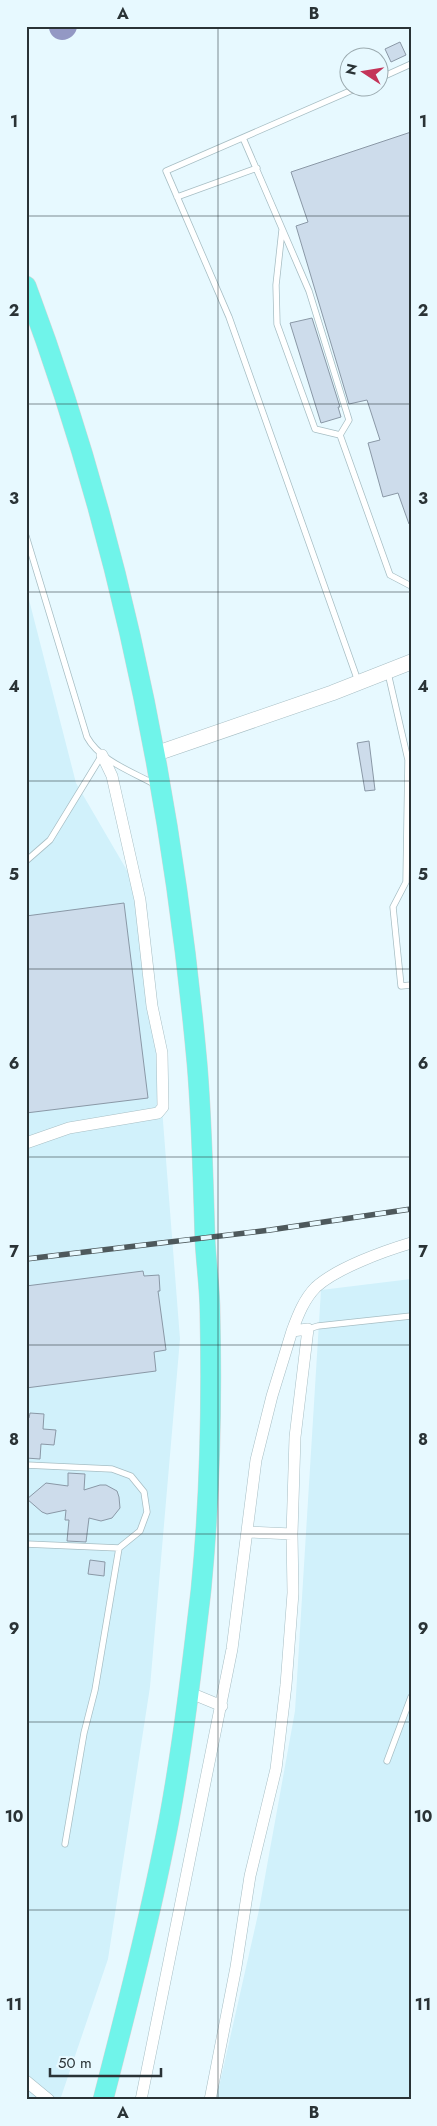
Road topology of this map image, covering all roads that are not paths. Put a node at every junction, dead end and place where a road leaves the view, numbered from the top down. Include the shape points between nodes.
1 (411, 64) edge
2 (390, 73) edge
3 (340, 95) edge
4 (243, 138) junction
5 (257, 168) junction
6 (177, 196) junction
7 (282, 228) junction
8 (26, 286) edge
9 (340, 435) junction
10 (26, 536) edge
11 (411, 586) edge
12 (411, 662) edge
13 (387, 671) junction
14 (359, 683) junction
15 (154, 754) junction
16 (102, 755) junction
17 (409, 760) edge
18 (160, 787) junction
19 (26, 861) edge
20 (411, 985) edge
21 (26, 1143) edge
22 (411, 1243) edge
23 (411, 1316) edge
24 (308, 1329) junction
25 (292, 1331) junction
26 (26, 1465) edge
27 (248, 1532) junction
28 (292, 1534) junction
29 (26, 1544) edge
30 (119, 1548) junction
31 (188, 1692) junction
32 (411, 1697) edge
33 (222, 1706) junction
34 (387, 1761) dead end
35 (65, 1844) dead end
36 (26, 2081) edge
37 (49, 2100) edge
38 (103, 2100) edge
39 (141, 2100) edge
40 (210, 2100) edge

1 - 2 lane
3 - 4 lane
4 - 5 lane
4 - 6 lane via 166,171
5 - 6 lane
5 - 7 lane
6 - 14 lane via 229,317
7 - 9 lane via 309,291 349,420
7 - 9 lane via 276,286 277,324 315,429
8 - 15 highway via 79,440 133,650
9 - 11 lane via 390,574
10 - 16 lane via 88,737
12 - 13 street
13 - 14 street
13 - 17 lane
14 - 15 street
15 - 18 highway
16 - 18 lane
16 - 19 lane via 50,840
16 - 21 street via 112,776 140,900 152,1006 162,1053 163,1107 158,1113 68,1128
17 - 20 lane via 406,882 393,907 401,986
18 - 31 highway via 183,931 197,1064 210,1310 208,1493
22 - 25 street via 330,1276 302,1305
23 - 24 lane
24 - 25 street
24 - 28 street via 295,1437
25 - 27 street via 256,1460
26 - 30 lane via 112,1469 131,1476 144,1492 148,1512 140,1531
27 - 28 street
27 - 33 street
28 - 40 street via 293,1593 276,1769 250,1876
29 - 30 lane
30 - 35 lane
31 - 33 street
31 - 38 highway via 169,1817
32 - 34 lane
33 - 39 street
36 - 37 street

